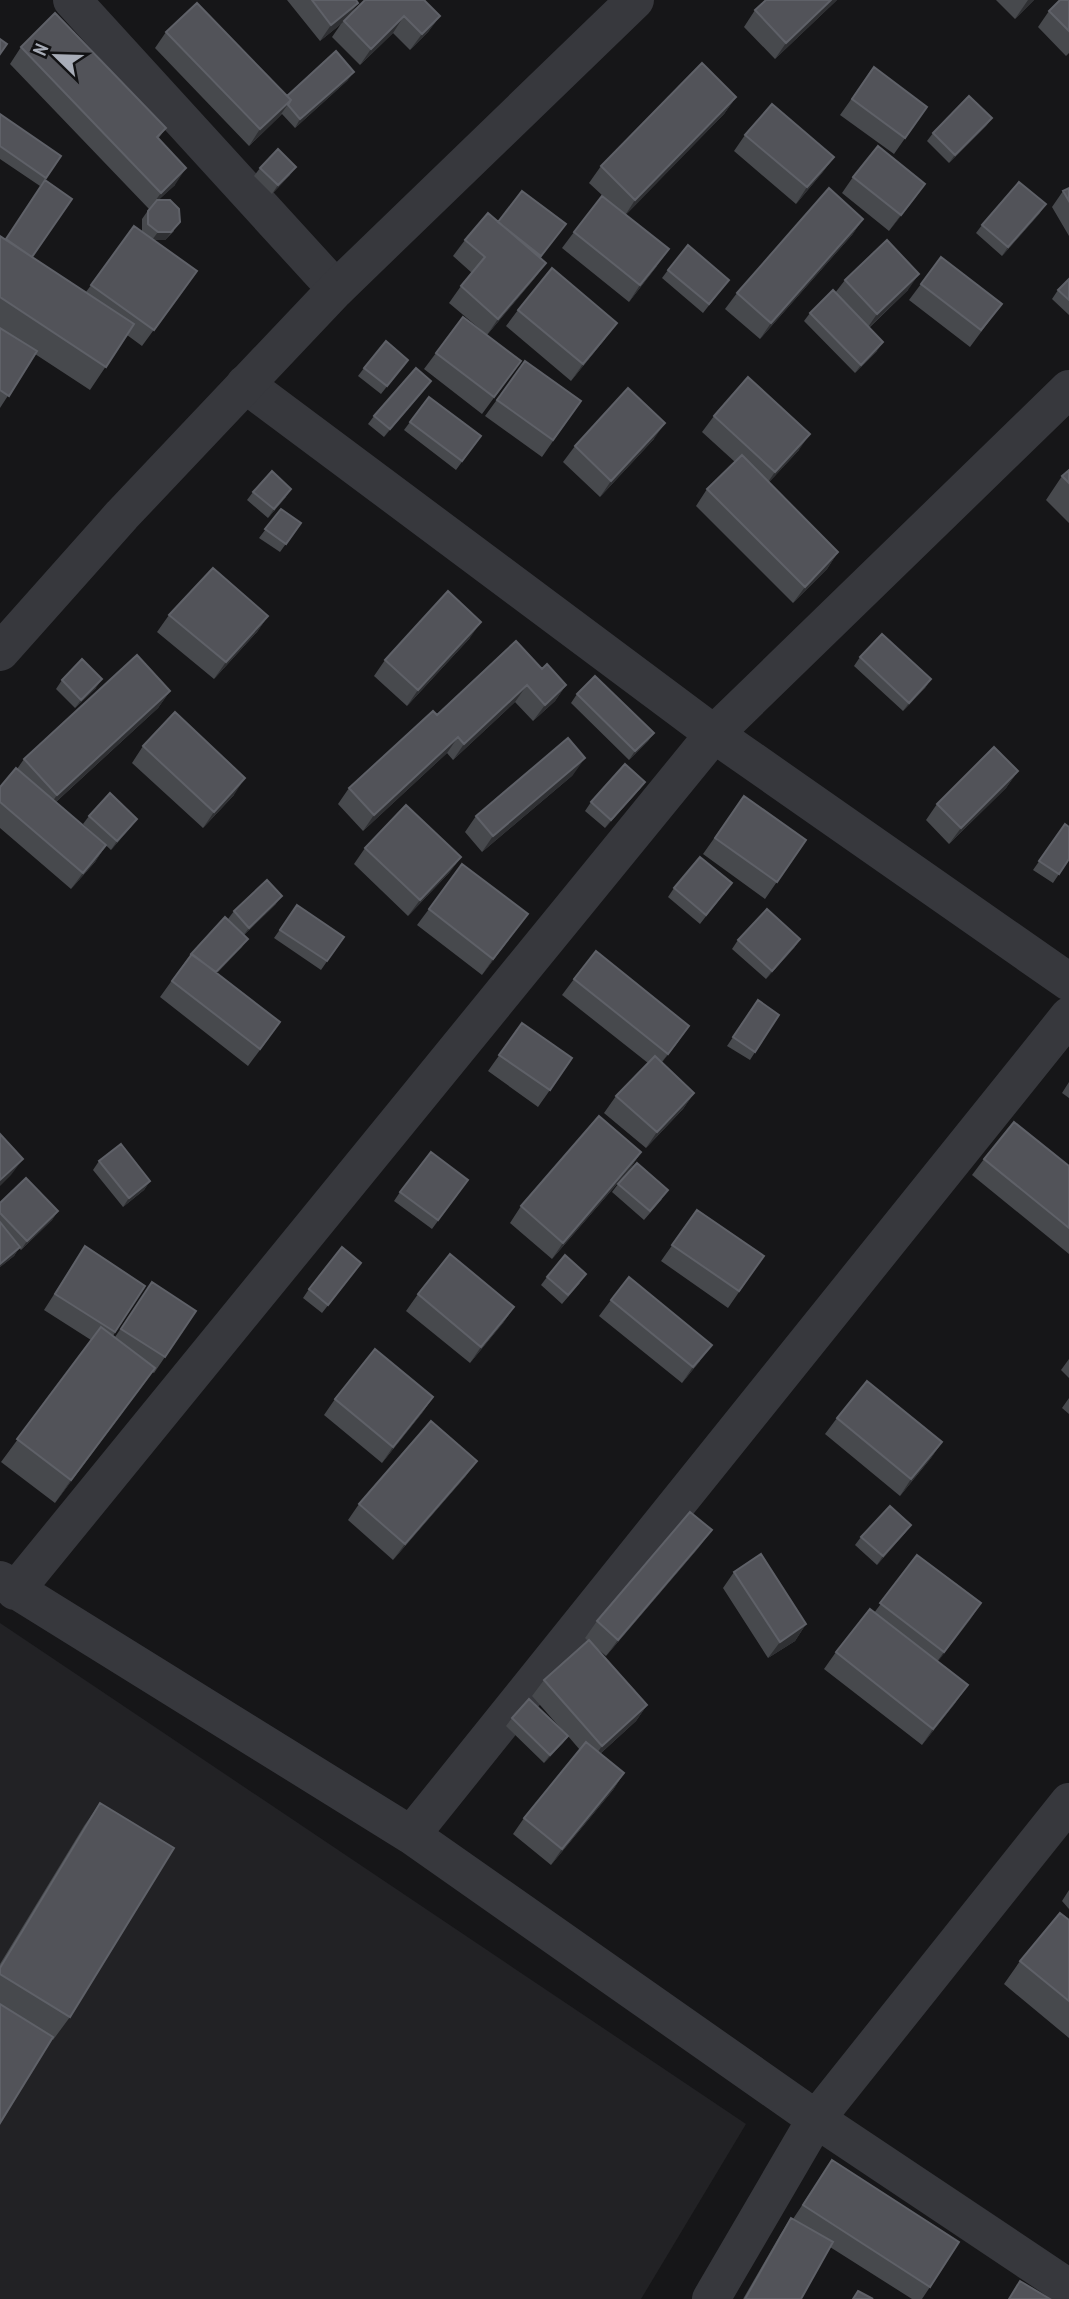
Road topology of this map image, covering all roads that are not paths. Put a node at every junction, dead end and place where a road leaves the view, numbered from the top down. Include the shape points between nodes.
1 (72, 0) edge
2 (635, 0) edge
3 (336, 289) junction
4 (245, 384) junction
5 (1069, 389) edge
6 (0, 652) edge
7 (714, 734) junction
8 (1069, 982) edge
9 (1069, 1016) edge
10 (8, 1586) edge
11 (1069, 1802) edge
12 (411, 1835) junction
13 (816, 2119) junction
14 (1069, 2288) edge
15 (711, 2299) edge

1 - 3 street
2 - 3 street
3 - 4 street
4 - 6 street
4 - 7 street
5 - 7 street
7 - 8 street
7 - 10 street
9 - 12 street
10 - 12 street
11 - 13 street
12 - 13 street
13 - 14 street
13 - 15 street

